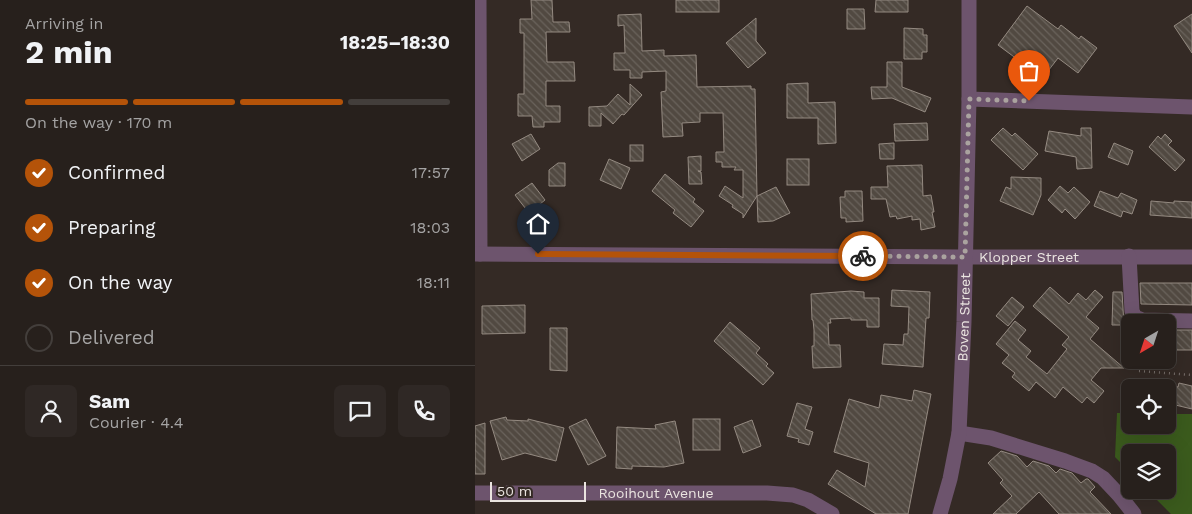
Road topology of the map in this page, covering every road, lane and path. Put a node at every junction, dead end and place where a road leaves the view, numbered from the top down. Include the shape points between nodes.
1 (479, 0) edge
2 (969, 0) edge
3 (969, 99) junction
4 (1192, 108) edge
5 (478, 254) edge
6 (1129, 256) junction
7 (1192, 256) edge
8 (965, 257) junction
9 (1192, 321) edge
10 (1139, 371) dead end
11 (1192, 375) edge
12 (959, 433) junction
13 (475, 493) edge
14 (832, 514) edge
15 (940, 514) edge
16 (1134, 514) edge

1 - 5 street
2 - 3 street, Boven Street
3 - 4 street
3 - 8 street, Boven Street
5 - 8 street, Klopper Street
6 - 7 street, Klopper Street
6 - 8 street, Klopper Street
6 - 9 street via 1135,317 1142,320
8 - 12 street, Boven Street
10 - 11 path
12 - 15 street, Boven Street
12 - 16 street via 991,438 1092,472 1103,478
13 - 14 street, Rooihout Avenue via 767,493 793,495

